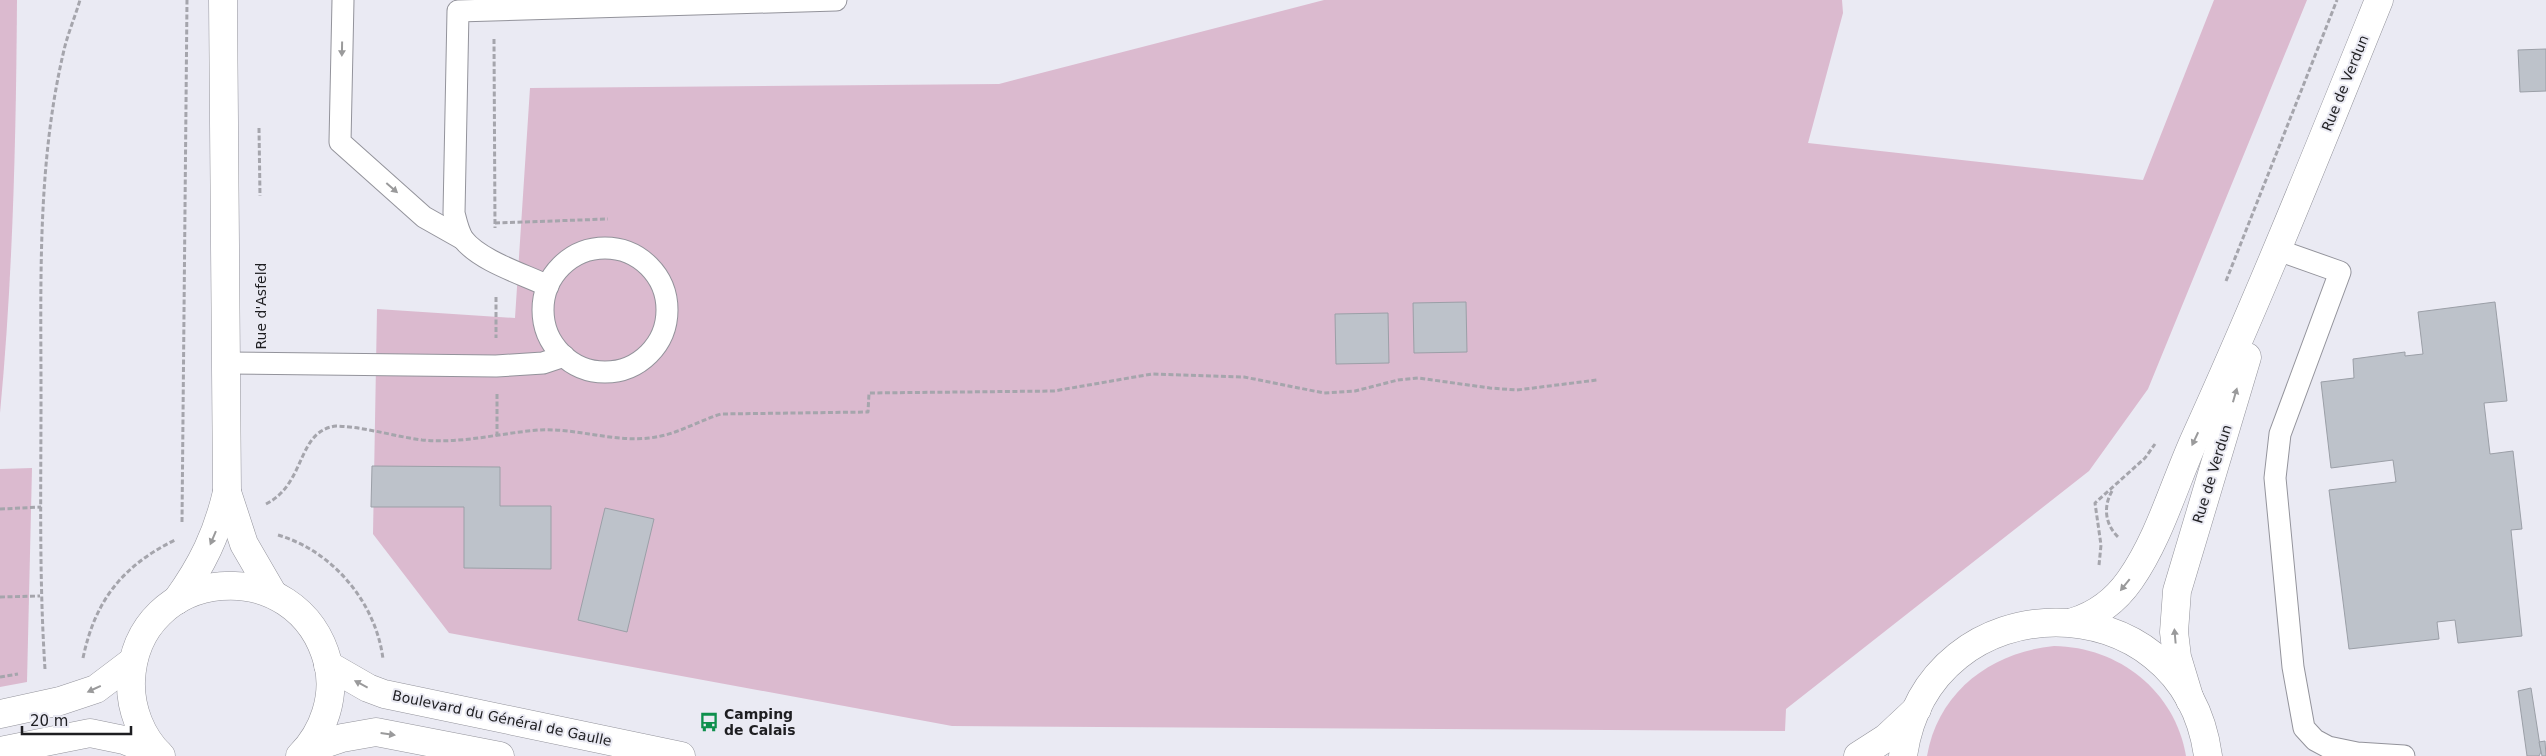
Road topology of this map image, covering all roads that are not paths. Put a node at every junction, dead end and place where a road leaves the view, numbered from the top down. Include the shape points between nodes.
1 (222, 0) edge
2 (342, 0) edge
3 (836, 0) edge
4 (2379, 0) edge
5 (458, 5) edge
6 (463, 239) junction
7 (2278, 250) junction
8 (548, 286) junction
9 (564, 356) junction
10 (226, 363) junction
11 (227, 492) junction
12 (273, 594) junction
13 (177, 600) junction
14 (2084, 617) junction
15 (133, 661) junction
16 (328, 665) junction
17 (2190, 700) junction
18 (1917, 709) junction
19 (0, 714) edge
20 (0, 751) edge
21 (303, 753) edge
22 (160, 755) edge
23 (500, 756) edge
24 (681, 756) edge
25 (1858, 756) edge
26 (1903, 756) edge
27 (2208, 756) edge
28 (2404, 756) edge

1 - 10 street
2 -> 6 lane via 340,142 424,217
3 - 5 lane via 494,9
4 - 7 street, Rue de Verdun
5 - 6 lane via 454,213
6 - 8 lane via 495,262
7 -> 14 street, Rue de Verdun via 2148,550 2128,582
17 -> 7 street, Rue de Verdun via 2177,656 2174,632 2177,591
7 - 28 lane via 2340,272 2280,434 2275,478 2293,667 2304,728 2315,740 2328,747
8 - 9 lane via 545,323 552,341
8 - 9 lane via 558,270 572,258 590,251 609,249 627,253 643,262 656,276 664,293 667,311 664,330 649,354 634,365 616,371 597,371 579,366
9 - 10 lane via 534,364 496,366
10 - 11 street
11 - 12 street via 244,544
11 -> 13 street via 217,529 203,561
12 - 13 street via 232,584 203,588
12 - 16 street via 293,607 312,627
13 - 15 street via 145,633
14 - 17 street via 2141,647 2164,666
14 - 18 street via 2029,624 1988,637 1962,653 1941,672
15 -> 19 street via 96,689 60,701
15 - 22 street via 132,704 142,731
16 - 21 street via 330,691 325,716
24 -> 16 street, Boulevard du Général de Gaulle via 384,694
17 - 27 street via 2202,726
18 - 25 street via 1886,738
18 - 26 street
20 - 22 street via 90,733 124,740
21 -> 23 street via 342,738 376,732

